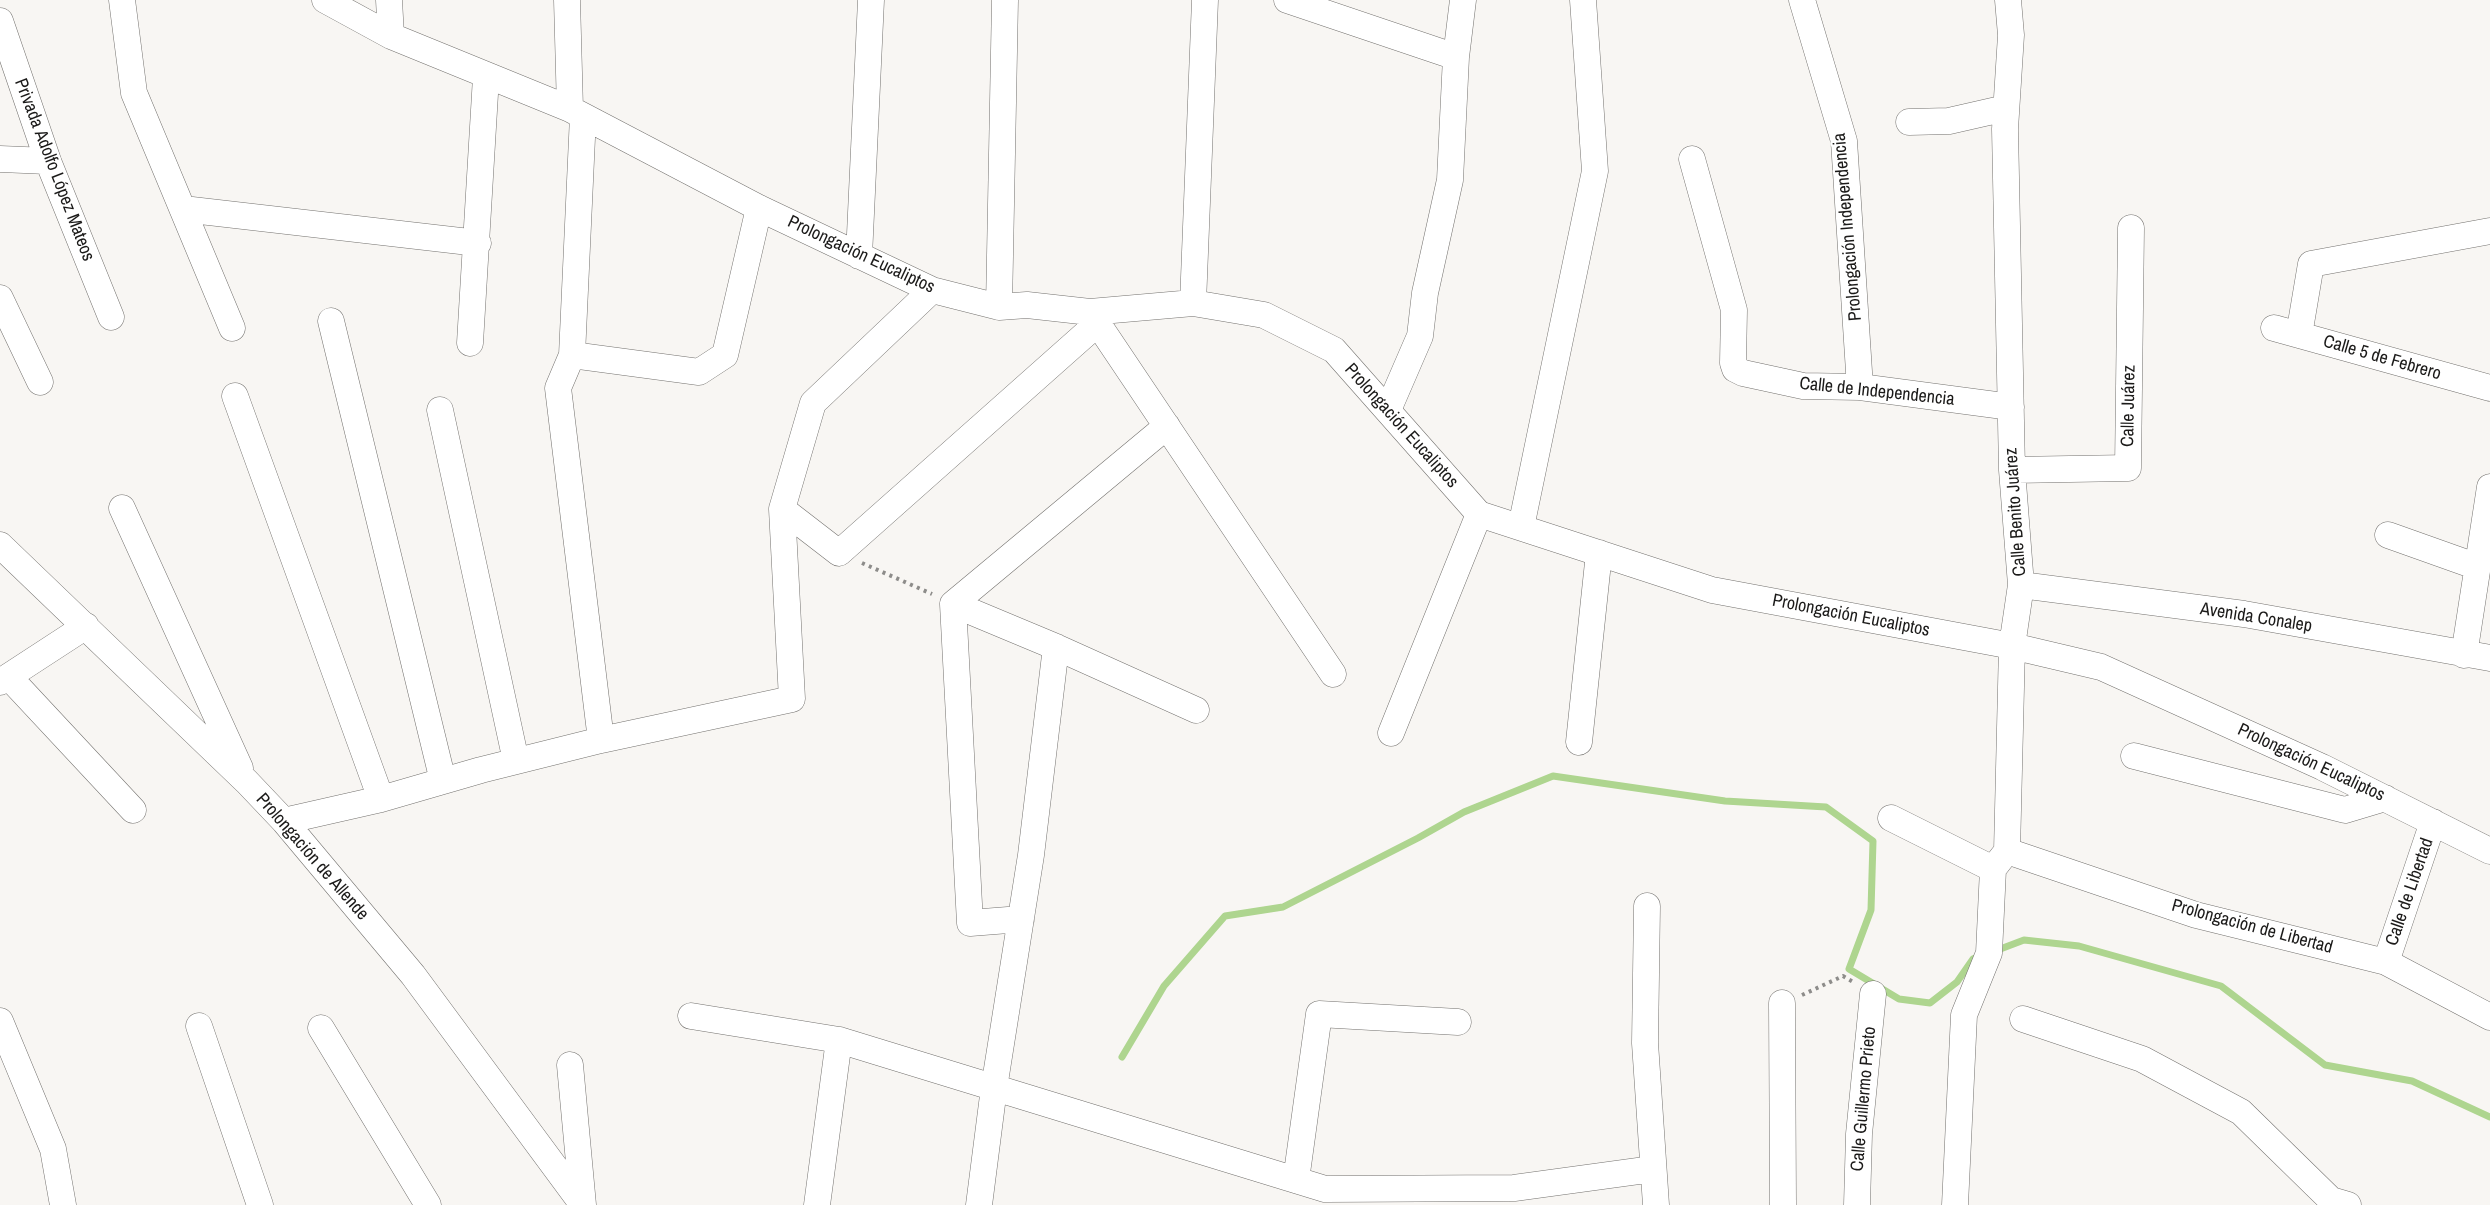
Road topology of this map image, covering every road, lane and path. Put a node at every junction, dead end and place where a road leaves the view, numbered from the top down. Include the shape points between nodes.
1 (122, 0) edge
2 (324, 0) edge
3 (389, 0) edge
4 (567, 0) edge
5 (871, 0) edge
6 (1005, 0) edge
7 (1205, 0) edge
8 (1287, 0) edge
9 (1463, 0) edge
10 (1583, 0) edge
11 (1802, 0) edge
12 (2008, 0) edge
13 (0, 21) edge
14 (391, 36) junction
15 (1456, 57) junction
16 (486, 77) junction
17 (2006, 108) junction
18 (576, 113) junction
19 (1909, 123) dead end
20 (0, 159) edge
21 (1692, 159) dead end
22 (48, 161) junction
23 (759, 208) junction
24 (183, 209) junction
25 (2132, 228) dead end
26 (2490, 231) edge
27 (478, 243) junction
28 (859, 256) junction
29 (933, 290) junction
30 (0, 298) edge
31 (1193, 303) junction
32 (999, 307) junction
33 (111, 317) dead end
34 (1094, 317) junction
35 (331, 321) dead end
36 (232, 328) dead end
37 (2274, 328) dead end
38 (2299, 335) junction
39 (470, 343) dead end
40 (572, 355) junction
41 (40, 382) dead end
42 (1860, 387) junction
43 (2490, 388) edge
44 (235, 396) dead end
45 (2011, 407) junction
46 (440, 410) dead end
47 (1388, 410) junction
48 (1167, 426) junction
49 (2012, 470) junction
50 (2490, 487) edge
51 (122, 508) dead end
52 (782, 509) junction
53 (1479, 514) junction
54 (1521, 527) junction
55 (2388, 535) dead end
56 (0, 544) edge
57 (839, 553) junction
58 (1599, 553) junction
59 (2478, 567) junction
60 (2021, 585) junction
61 (953, 604) junction
62 (86, 626) junction
63 (2012, 646) junction
64 (1056, 647) junction
65 (2464, 655) junction
66 (2490, 658) edge
67 (1333, 674) dead end
68 (4, 680) edge
69 (1196, 710) dead end
70 (1390, 733) dead end
71 (600, 740) junction
72 (1579, 742) dead end
73 (2134, 756) dead end
74 (516, 761) junction
75 (443, 781) junction
76 (247, 782) junction
77 (2385, 798) junction
78 (381, 799) junction
79 (133, 810) dead end
80 (1891, 818) dead end
81 (284, 821) junction
82 (2433, 822) junction
83 (2490, 851) edge
84 (2000, 860) junction
85 (1647, 906) dead end
86 (1021, 918) junction
87 (2386, 962) junction
88 (1874, 994) joint
89 (1782, 1003) joint
90 (691, 1016) dead end
91 (2490, 1017) edge
92 (2023, 1019) dead end
93 (0, 1021) edge
94 (1458, 1022) dead end
95 (199, 1026) dead end
96 (321, 1028) dead end
97 (839, 1040) junction
98 (570, 1065) dead end
99 (994, 1088) junction
100 (1653, 1169) junction
101 (1296, 1180) junction
102 (1325, 1197) edge
103 (1514, 1197) edge
104 (63, 1205) edge
105 (260, 1205) edge
106 (428, 1205) edge
107 (583, 1205) edge
108 (817, 1205) edge
109 (979, 1205) edge
110 (1656, 1205) edge
111 (1782, 1205) edge
112 (1857, 1205) edge
113 (1955, 1205) edge
114 (2348, 1205) edge

1 - 24 street via 134,93
2 - 14 street, Prolongación Eucaliptos
3 - 14 street
4 - 18 street
5 - 28 street
6 - 32 street
7 - 31 street
8 - 15 street
9 - 15 street
10 - 54 street via 1595,171
11 - 42 street, Prolongación Independencia via 1844,141
12 - 17 street, Calle Benito Juárez via 2011,35
13 - 22 street, Privada Adolfo López Mateos
14 - 16 street, Prolongación Eucaliptos
15 - 47 street via 1450,180 1425,293 1420,336
16 - 18 street, Prolongación Eucaliptos
16 - 27 street
17 - 19 street via 1949,121
17 - 45 street, Calle Benito Juárez
18 - 23 street, Prolongación Eucaliptos
18 - 40 street
20 - 22 street
21 - 42 street, Calle de Independencia via 1734,310 1735,369 1803,386
22 - 33 street, Privada Adolfo López Mateos
23 - 28 street, Prolongación Eucaliptos
23 - 40 street via 725,355 699,372
24 - 27 street
24 - 36 street
25 - 49 street, Calle Juárez via 2128,468
26 - 38 street via 2311,264
27 - 39 street
28 - 29 street, Prolongación Eucaliptos
29 - 32 street, Prolongación Eucaliptos
29 - 52 street via 813,403
30 - 41 street
31 - 34 street, Prolongación Eucaliptos
31 - 47 street, Prolongación Eucaliptos via 1264,315 1334,350
32 - 34 street, Prolongación Eucaliptos via 1027,305
34 - 48 street
34 - 57 street
35 - 75 street
37 - 38 street, Calle 5 de Febrero
38 - 43 street, Calle 5 de Febrero
40 - 71 street via 558,388
42 - 45 street, Calle de Independencia
44 - 78 street
45 - 49 street, Calle Benito Juárez
46 - 74 street
47 - 53 street, Prolongación Eucaliptos
48 - 61 street
48 - 67 street
49 - 60 street, Calle Benito Juárez
50 - 59 street
51 - 76 street
52 - 57 street
52 - 71 street via 792,699
53 - 54 street, Prolongación Eucaliptos
53 - 70 street
54 - 58 street, Prolongación Eucaliptos
55 - 59 street
56 - 62 street, Prolongación de Allende
57 - 61 path
58 - 63 street, Prolongación Eucaliptos via 1712,590
58 - 72 street
59 - 65 street
60 - 63 street, Calle Benito Juárez
60 - 65 street, Avenida Conalep via 2244,614
61 - 64 street
61 - 86 street via 970,923
62 - 68 street
62 - 76 street, Prolongación de Allende
63 - 77 street, Prolongación Eucaliptos via 2100,667
63 - 84 street, Calle Benito Juárez
64 - 69 street
64 - 86 street
65 - 66 street, Avenida Conalep
68 - 79 street
71 - 74 street
73 - 77 street via 2345,810
74 - 75 street
75 - 78 street
76 - 81 street, Prolongación de Allende
77 - 82 street, Prolongación Eucaliptos
78 - 81 street
80 - 84 street, Prolongación de Libertad
81 - 107 street, Prolongación de Allende via 413,975
82 - 83 street, Prolongación Eucaliptos
82 - 87 street, Calle de Libertad
84 - 87 street, Prolongación de Libertad via 2196,915
84 - 113 street, Calle Benito Juárez via 1989,952 1964,1014
85 - 100 street via 1645,1043
86 - 99 street
87 - 91 street, Prolongación de Libertad
88 - 89 path via 1843,976
88 - 112 street, Calle Guillermo Prieto via 1859,1134
89 - 111 street
90 - 97 street
92 - 114 street via 2142,1059 2241,1112 2331,1200
93 - 104 street via 53,1149
94 - 101 street via 1319,1014
95 - 105 street
96 - 106 street
97 - 99 street
97 - 108 street
98 - 107 street
99 - 101 street
99 - 109 street
100 - 103 street
100 - 110 street
101 - 102 street
102 - 103 street

